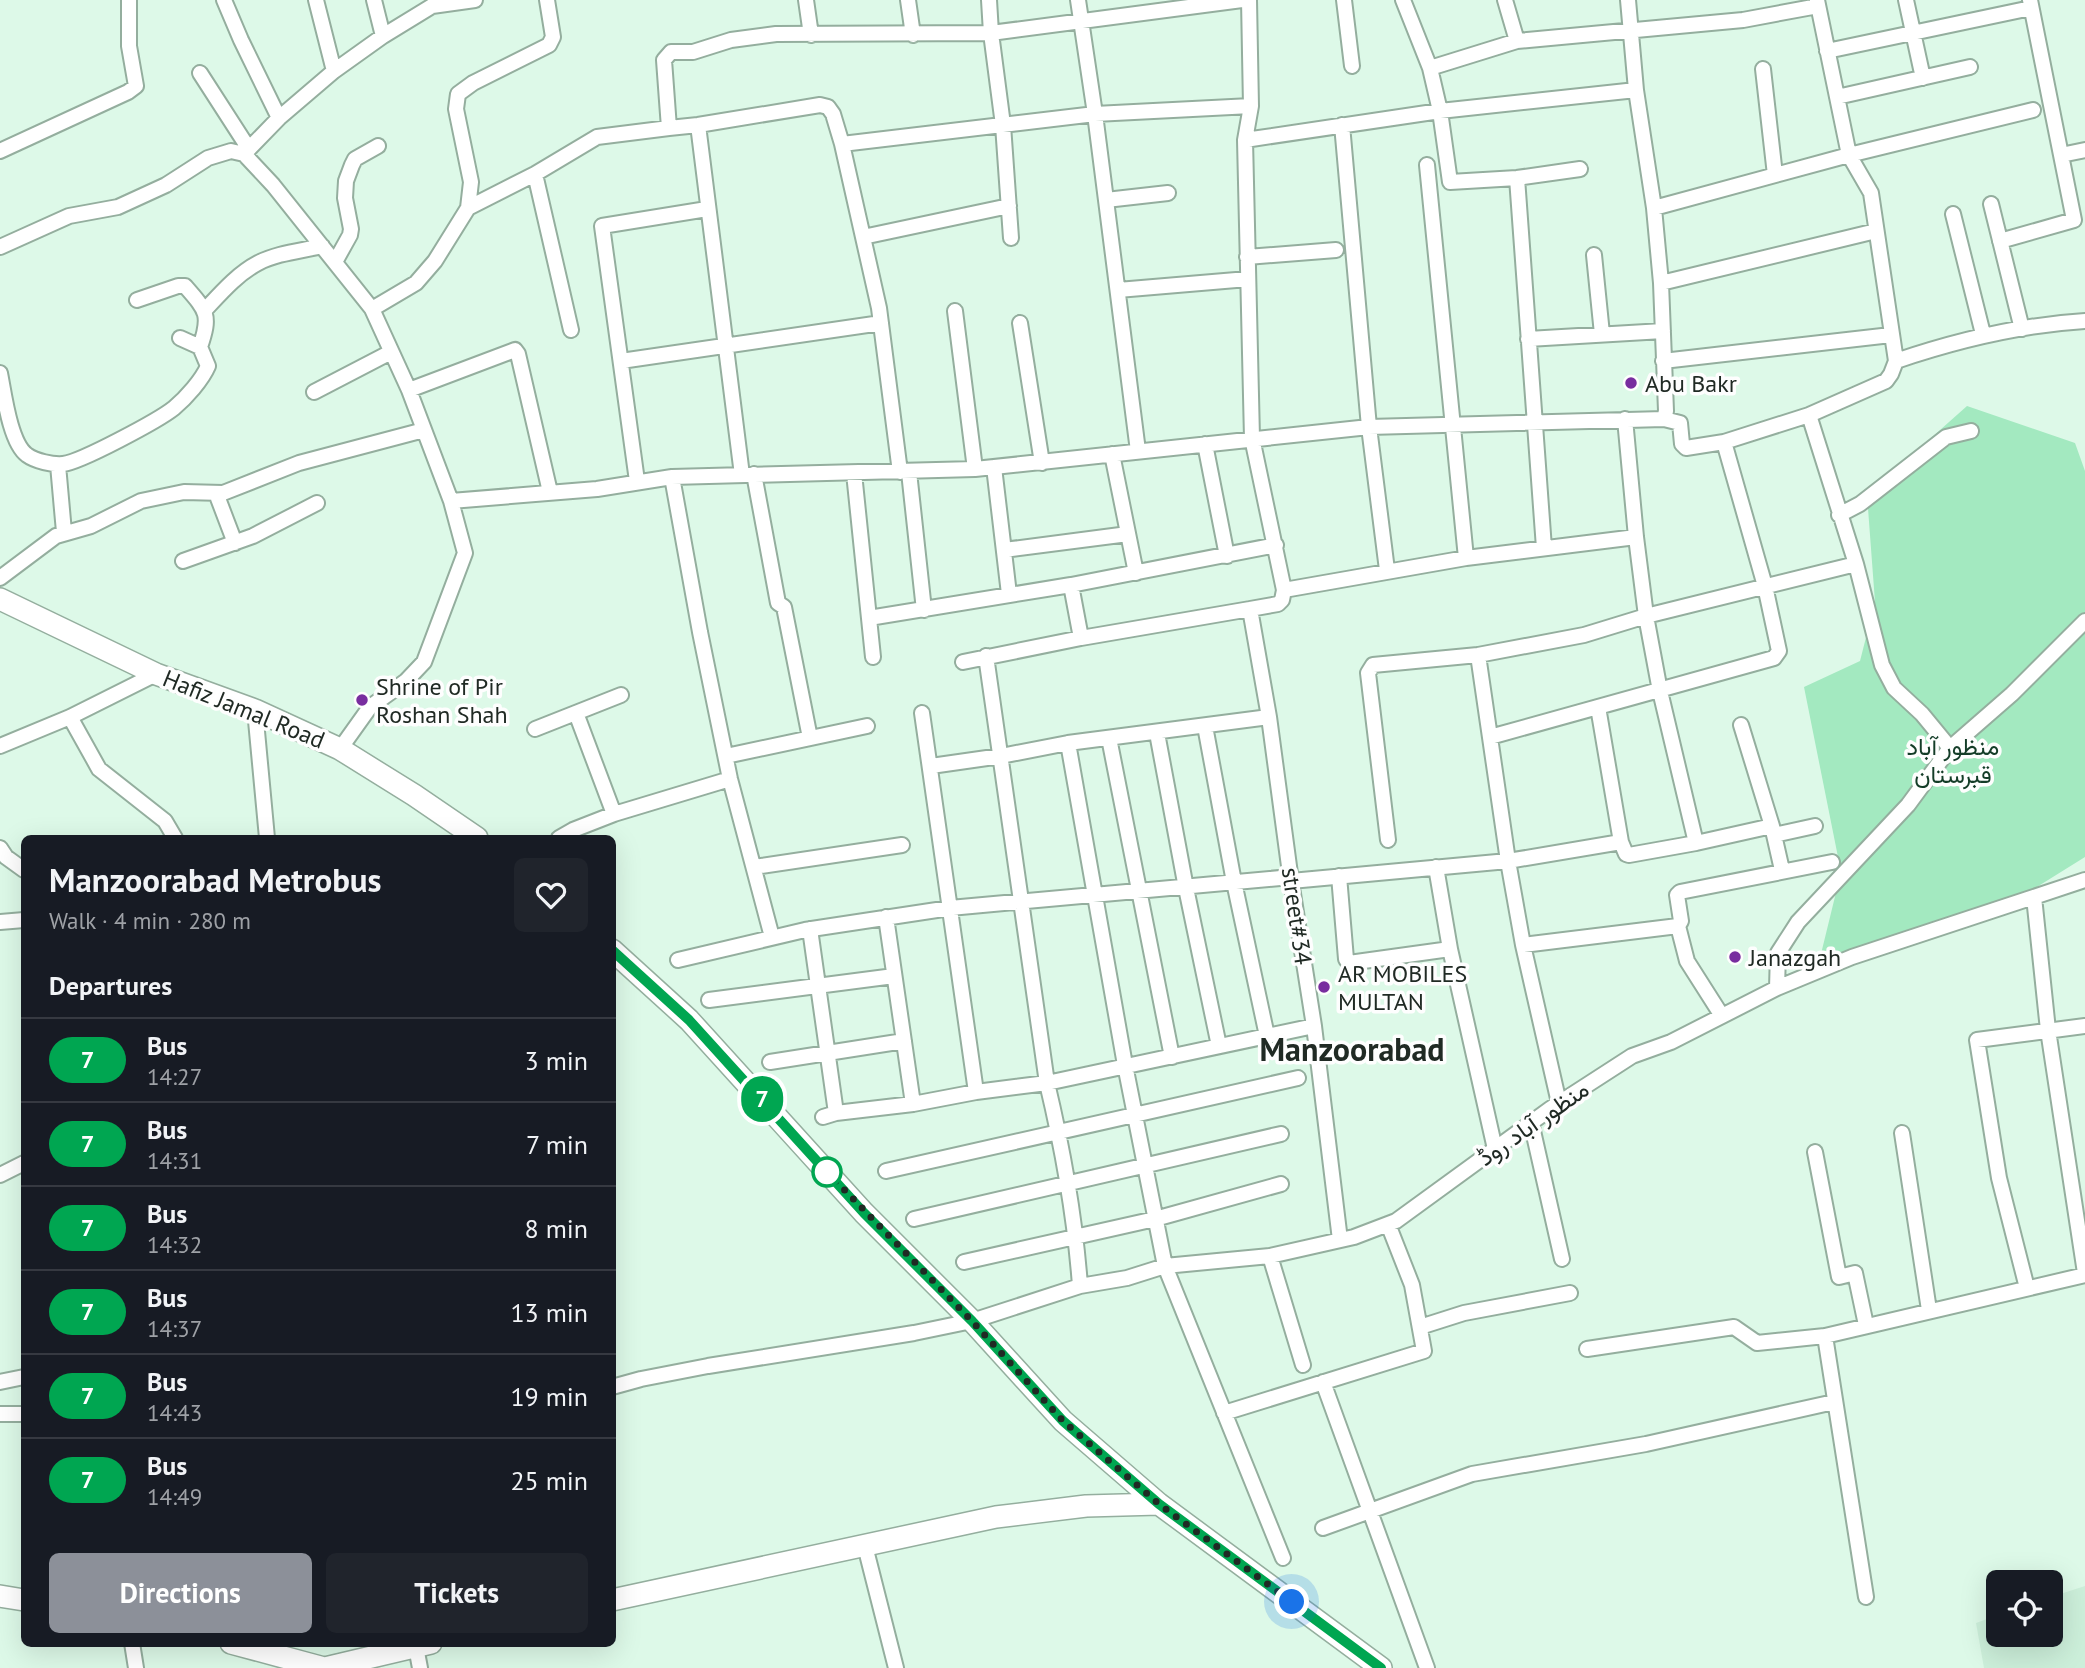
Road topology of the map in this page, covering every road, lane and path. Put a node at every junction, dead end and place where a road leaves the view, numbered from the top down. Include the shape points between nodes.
1 (129, 0) edge
2 (224, 0) edge
3 (316, 0) edge
4 (374, 0) edge
5 (475, 0) edge
6 (547, 0) edge
7 (806, 0) edge
8 (908, 0) edge
9 (989, 0) edge
10 (1078, 0) edge
11 (1242, 0) edge
12 (1249, 0) edge
13 (1344, 0) edge
14 (1403, 0) edge
15 (1505, 0) edge
16 (1628, 0) edge
17 (1906, 0) edge
18 (1817, 3) edge
19 (2030, 4) edge
20 (1080, 22) junction
21 (1630, 29) junction
22 (991, 33) junction
23 (1913, 33) junction
24 (811, 35) junction
25 (913, 35) junction
26 (383, 36) junction
27 (1517, 41) junction
28 (1827, 51) junction
29 (1352, 66) dead end
30 (1970, 67) dead end
31 (1430, 68) junction
32 (1763, 69) dead end
33 (334, 71) junction
34 (200, 73) dead end
35 (1923, 78) junction
36 (1636, 90) junction
37 (1836, 96) junction
38 (1251, 106) junction
39 (2034, 110) dead end
40 (1440, 111) junction
41 (1095, 114) junction
42 (279, 118) junction
43 (698, 125) junction
44 (1003, 125) junction
45 (1342, 125) junction
46 (669, 128) junction
47 (1245, 140) junction
48 (842, 144) junction
49 (378, 146) dead end
50 (2085, 150) edge
51 (0, 151) edge
52 (246, 152) junction
53 (2061, 155) junction
54 (1849, 156) junction
55 (1427, 165) dead end
56 (1580, 169) dead end
57 (535, 174) junction
58 (1775, 175) junction
59 (1517, 178) junction
60 (1168, 192) dead end
61 (1106, 200) junction
62 (1991, 204) dead end
63 (1009, 206) junction
64 (468, 208) junction
65 (1654, 208) junction
66 (707, 209) junction
67 (1953, 215) dead end
68 (1876, 231) junction
69 (863, 237) junction
70 (1011, 238) dead end
71 (2000, 241) junction
72 (322, 246) junction
73 (0, 247) edge
74 (1336, 250) dead end
75 (1594, 255) dead end
76 (1247, 257) junction
77 (335, 262) junction
78 (1248, 279) junction
79 (1661, 283) junction
80 (1118, 290) junction
81 (137, 300) dead end
82 (372, 309) junction
83 (204, 311) junction
84 (955, 311) dead end
85 (2085, 321) edge
86 (881, 323) junction
87 (1020, 323) dead end
88 (2022, 329) junction
89 (571, 330) dead end
90 (1664, 331) junction
91 (1602, 334) junction
92 (1983, 334) junction
93 (1891, 335) junction
94 (180, 338) dead end
95 (1528, 339) junction
96 (725, 346) junction
97 (200, 347) junction
98 (391, 352) junction
99 (621, 361) junction
100 (1663, 361) junction
101 (1896, 361) junction
102 (0, 373) edge
103 (409, 390) junction
104 (314, 392) dead end
105 (1809, 415) junction
106 (5, 419) edge
107 (1625, 419) junction
108 (1664, 419) junction
109 (1534, 422) junction
110 (1454, 425) junction
111 (1369, 427) junction
112 (424, 430) junction
113 (1970, 431) dead end
114 (1252, 438) junction
115 (1724, 442) junction
116 (1205, 444) junction
117 (1139, 451) junction
118 (1112, 454) junction
119 (1042, 463) junction
120 (58, 465) junction
121 (994, 467) junction
122 (975, 469) junction
123 (904, 472) junction
124 (854, 473) junction
125 (748, 475) junction
126 (672, 477) junction
127 (636, 481) junction
128 (550, 492) junction
129 (216, 493) junction
130 (451, 501) junction
131 (317, 503) dead end
132 (1839, 515) junction
133 (64, 532) junction
134 (1128, 534) junction
135 (1636, 537) junction
136 (235, 543) junction
137 (1276, 545) junction
138 (1544, 548) junction
139 (1004, 550) junction
140 (1227, 556) junction
141 (1466, 558) junction
142 (183, 561) dead end
143 (1856, 564) junction
144 (1387, 570) junction
145 (1136, 573) junction
146 (0, 578) edge
147 (1070, 585) junction
148 (1765, 586) junction
149 (1284, 590) junction
150 (1009, 594) junction
151 (0, 599) edge
152 (1250, 609) junction
153 (924, 610) junction
154 (1646, 616) junction
155 (869, 618) junction
156 (2085, 621) edge
157 (1081, 638) junction
158 (1478, 654) junction
159 (986, 656) junction
160 (873, 657) dead end
161 (963, 662) dead end
162 (156, 674) junction
163 (1660, 691) junction
164 (621, 695) dead end
165 (1598, 707) junction
166 (255, 710) junction
167 (576, 713) junction
168 (922, 713) dead end
169 (70, 717) junction
170 (1269, 717) junction
171 (1741, 725) dead end
172 (867, 726) dead end
173 (1205, 726) junction
174 (536, 729) dead end
175 (1157, 733) junction
176 (1490, 737) junction
177 (810, 738) junction
178 (1109, 738) junction
179 (1068, 743) junction
180 (0, 746) edge
181 (1950, 748) junction
182 (340, 749) junction
183 (726, 756) junction
184 (1001, 756) junction
185 (931, 766) junction
186 (730, 779) junction
187 (614, 814) junction
188 (1815, 826) dead end
189 (1773, 830) junction
190 (173, 835) edge
191 (267, 835) edge
192 (473, 835) edge
193 (564, 835) edge
194 (1388, 840) dead end
195 (1622, 842) junction
196 (1696, 842) junction
197 (902, 845) dead end
198 (0, 848) edge
199 (1508, 861) junction
200 (1832, 862) dead end
201 (754, 867) junction
202 (1436, 867) junction
203 (21, 868) edge
204 (1782, 870) junction
205 (1339, 876) junction
206 (1291, 879) junction
207 (2085, 880) edge
208 (1234, 882) junction
209 (1186, 888) junction
210 (1139, 891) junction
211 (1096, 895) junction
212 (2034, 897) junction
213 (1022, 903) junction
214 (950, 908) junction
215 (886, 918) junction
216 (21, 920) edge
217 (0, 922) edge
218 (1678, 926) junction
219 (810, 929) junction
220 (772, 937) junction
221 (1523, 945) junction
222 (1450, 949) junction
223 (616, 954) edge
224 (678, 960) dead end
225 (894, 976) junction
226 (818, 986) junction
227 (1777, 988) junction
228 (709, 1000) dead end
229 (1722, 1016) junction
230 (2085, 1026) edge
231 (1314, 1027) junction
232 (2048, 1030) junction
233 (1267, 1036) junction
234 (904, 1041) junction
235 (1219, 1046) junction
236 (828, 1052) junction
237 (1172, 1057) junction
238 (770, 1062) dead end
239 (1125, 1065) junction
240 (1298, 1078) dead end
241 (1047, 1083) junction
242 (976, 1092) junction
243 (1559, 1103) junction
244 (913, 1104) junction
245 (1135, 1115) junction
246 (1531, 1122) junction
247 (1059, 1132) junction
248 (1902, 1133) dead end
249 (1280, 1134) dead end
250 (1495, 1149) junction
251 (1815, 1152) dead end
252 (21, 1164) edge
253 (1145, 1166) junction
254 (886, 1171) dead end
255 (0, 1175) edge
256 (1067, 1184) junction
257 (1281, 1184) dead end
258 (914, 1219) dead end
259 (1155, 1219) junction
260 (1388, 1224) junction
261 (1076, 1236) junction
262 (1340, 1240) junction
263 (1270, 1256) junction
264 (1562, 1259) dead end
265 (964, 1262) dead end
266 (1165, 1266) junction
267 (2085, 1274) edge
268 (1080, 1286) junction
269 (2026, 1288) junction
270 (1570, 1293) dead end
271 (1929, 1310) junction
272 (972, 1321) junction
273 (1866, 1325) junction
274 (1420, 1327) junction
275 (1825, 1336) junction
276 (1587, 1349) dead end
277 (1303, 1365) dead end
278 (21, 1378) edge
279 (0, 1382) edge
280 (1323, 1382) junction
281 (616, 1386) edge
282 (1834, 1402) junction
283 (0, 1413) edge
284 (1224, 1413) junction
285 (21, 1414) edge
286 (1159, 1504) junction
287 (1370, 1510) junction
288 (1322, 1528) dead end
289 (865, 1546) junction
290 (1283, 1558) dead end
291 (0, 1596) edge
292 (1866, 1597) dead end
293 (616, 1599) edge
294 (21, 1600) edge
295 (133, 1647) edge
296 (246, 1647) edge
297 (388, 1648) edge
298 (422, 1653) edge
299 (136, 1668) edge
300 (325, 1668) edge
301 (896, 1668) edge
302 (1381, 1668) edge
303 (1427, 1668) edge

1 - 51 street via 129,46 136,86
2 - 42 street
3 - 33 street
4 - 26 street
5 - 26 street via 432,6
6 - 64 street via 553,37 549,45 458,94 456,109 471,182
7 - 24 street
8 - 25 street
9 - 22 street
10 - 20 street
11 - 20 street
12 - 38 street
13 - 29 street
14 - 31 street
15 - 27 street
16 - 21 street
17 - 23 street
18 - 21 street via 1743,20
18 - 28 street
19 - 23 street
19 - 53 street
20 - 22 street
20 - 41 street
21 - 27 street
21 - 36 street
22 - 25 street
22 - 44 street
23 - 28 street
23 - 35 street
24 - 25 street
24 - 46 street via 776,34 731,40 693,52 671,52 664,60
26 - 33 street
27 - 31 street
28 - 37 street
30 - 35 street
31 - 40 street
32 - 58 street
33 - 42 street
34 - 52 street
35 - 37 street
36 - 40 street
36 - 65 street
37 - 54 street
38 - 41 street
38 - 47 street
39 - 54 street
40 - 45 street
40 - 59 street via 1450,182
41 - 44 street
41 - 61 street
42 - 52 street
43 - 46 street
43 - 48 street via 820,105 833,114
43 - 66 street
44 - 48 street
44 - 63 street
45 - 47 street
45 - 111 street
46 - 57 street via 597,137
47 - 76 street
48 - 69 street
49 - 77 street via 355,159 346,181 351,229
50 - 53 street
52 - 72 street
52 - 73 street via 208,158 166,185 118,207 69,216
53 - 71 street via 2074,220
54 - 58 street
54 - 68 street via 1871,193
55 - 110 street
56 - 59 street
57 - 64 street
57 - 89 street
58 - 65 street
59 - 95 street
60 - 61 street
61 - 80 street
62 - 71 street
63 - 69 street
63 - 70 street
64 - 82 street via 416,284
65 - 79 street
66 - 96 street
66 - 99 street via 603,226
67 - 92 street
68 - 79 street
68 - 93 street
69 - 86 street
71 - 88 street
72 - 77 street
72 - 83 street via 257,263
74 - 76 street
75 - 91 street
76 - 78 street
77 - 82 street
78 - 80 street
78 - 114 street
79 - 90 street
80 - 117 street
81 - 83 street via 182,285
82 - 98 street
83 - 97 street via 207,326
84 - 122 street
85 - 88 street
86 - 96 street
86 - 123 street
87 - 119 street
88 - 92 street
90 - 91 street
90 - 100 street
91 - 95 street
92 - 101 street
93 - 100 street
93 - 101 street
94 - 97 street
95 - 109 street
96 - 99 street
96 - 125 street
97 - 120 street via 208,366 175,407 96,452
98 - 103 street
98 - 104 street
99 - 127 street
100 - 108 street
101 - 105 street via 1886,381
102 - 106 street
103 - 112 street
103 - 128 street via 515,351
105 - 115 street
105 - 132 street
106 - 120 street via 27,455
107 - 108 street
107 - 109 street
107 - 135 street
108 - 115 street via 1679,423 1686,448
109 - 110 street
109 - 138 street
110 - 111 street
110 - 141 street
111 - 114 street
111 - 144 street
112 - 129 street via 299,463
112 - 130 street
113 - 132 street via 1946,437
114 - 116 street
114 - 137 street
115 - 148 street
116 - 117 street
116 - 140 street
117 - 118 street
118 - 119 street
118 - 134 street
119 - 121 street
120 - 133 street
121 - 122 street
121 - 139 street
122 - 123 street
123 - 124 street
123 - 153 street
124 - 125 street
124 - 155 street
125 - 126 street
125 - 177 street via 778,603 784,607
126 - 127 street
126 - 183 street
127 - 128 street
128 - 130 street
129 - 133 street via 184,492 141,501 91,526
129 - 136 street
130 - 182 street via 465,553 424,662 370,707
131 - 136 street
132 - 143 street
133 - 146 street
134 - 139 street
134 - 145 street
135 - 138 street
135 - 154 street
136 - 142 street
137 - 140 street
137 - 149 street
138 - 141 street
139 - 150 street
140 - 145 street
141 - 144 street
143 - 148 street
143 - 181 street via 1882,666 1894,688
144 - 149 street
145 - 147 street
147 - 150 street
147 - 157 street
148 - 154 street
148 - 163 street via 1777,655
149 - 152 street via 1278,604
150 - 153 street
151 - 162 main road, Hafiz Jamal Road
152 - 157 street
152 - 170 street, street#34
153 - 155 street
154 - 158 street via 1584,635
154 - 163 street
155 - 160 street
156 - 181 street
157 - 159 street
158 - 176 street
158 - 194 street via 1369,668
159 - 161 street
159 - 184 street
162 - 166 main road, Hafiz Jamal Road
162 - 169 street
163 - 165 street
163 - 196 street
164 - 167 street
165 - 176 street
165 - 195 street
166 - 182 main road, Hafiz Jamal Road
166 - 191 street
167 - 174 street
167 - 187 street
168 - 185 street
169 - 180 street
169 - 190 street via 99,769 165,821
170 - 173 street
170 - 206 street, street#34
171 - 189 street
172 - 177 street
173 - 175 street
173 - 208 street
175 - 178 street
175 - 209 street
176 - 199 street
177 - 183 street
178 - 179 street
178 - 210 street
179 - 184 street
179 - 211 street
181 - 227 street via 1908,805 1798,922 1778,953
182 - 192 main road, Hafiz Jamal Road
183 - 186 street
184 - 185 street
184 - 213 street
185 - 214 street
186 - 187 street
186 - 201 street
187 - 193 street
188 - 189 street
189 - 196 street
189 - 204 street
195 - 196 street via 1629,855
195 - 199 street
197 - 201 street
198 - 203 street
199 - 202 street
199 - 221 street
200 - 204 street
201 - 220 street
202 - 205 street
202 - 222 street
204 - 218 street via 1679,892
205 - 206 street
205 - 222 street via 1349,962
206 - 208 street
206 - 231 street, street#34
207 - 212 street, منظور آباد روڈ
208 - 209 street
208 - 233 street
209 - 210 street
209 - 235 street
210 - 211 street
210 - 237 street
211 - 213 street
211 - 239 street
212 - 227 street, منظور آباد روڈ via 1852,957
212 - 232 street
213 - 214 street
213 - 241 street
214 - 215 street
214 - 242 street
215 - 219 street
215 - 225 street
216 - 217 street
218 - 221 street
218 - 229 street via 1687,961
219 - 220 street
219 - 226 street
220 - 224 street
221 - 243 street
222 - 250 street
223 - 272 main road via 689,1020 864,1213
225 - 226 street
225 - 234 street
226 - 228 street
226 - 236 street
227 - 229 street, منظور آباد روڈ
229 - 243 street, منظور آباد روڈ via 1632,1056
230 - 232 street
231 - 233 street
231 - 262 street, street#34
232 - 267 street
232 - 269 street via 1978,1040 1998,1178
233 - 235 street
234 - 236 street
234 - 244 street
235 - 237 street
236 - 238 street
236 - 244 street via 830,1115
237 - 239 street
239 - 241 street
239 - 245 street
240 - 245 street
241 - 242 street
241 - 247 street
242 - 244 street
243 - 246 street, منظور آباد روڈ
245 - 247 street
245 - 253 street
246 - 250 street, منظور آباد روڈ
246 - 264 street
247 - 254 street
247 - 256 street
248 - 271 street
249 - 253 street
250 - 260 street, منظور آباد روڈ
251 - 273 street via 1839,1277 1855,1273
252 - 255 street
253 - 256 street
253 - 259 street
256 - 258 street
256 - 261 street
257 - 259 street
259 - 261 street
259 - 266 street
260 - 262 street, منظور آباد روڈ
260 - 274 street via 1412,1285
261 - 265 street
261 - 268 street
262 - 263 street, منظور آباد روڈ
263 - 266 street, منظور آباد روڈ
263 - 277 street
266 - 268 street, منظور آباد روڈ
266 - 284 street
267 - 269 street
268 - 272 street, منظور آباد روڈ
269 - 271 street
270 - 274 street via 1464,1313
271 - 273 street
272 - 281 street, منظور آباد روڈ
272 - 286 main road via 1063,1421
273 - 275 street
274 - 280 street via 1424,1351
275 - 276 street via 1757,1343 1734,1327
275 - 282 street
278 - 279 street
280 - 284 street
280 - 287 street
282 - 287 street via 1646,1444 1472,1474
282 - 292 street
283 - 285 street
284 - 290 street
286 - 289 main road via 1086,1506 996,1517
286 - 302 main road
287 - 288 street
287 - 303 street
289 - 293 main road
289 - 301 street
291 - 294 main road
295 - 299 street
296 - 300 main road
297 - 298 main road
297 - 300 main road

